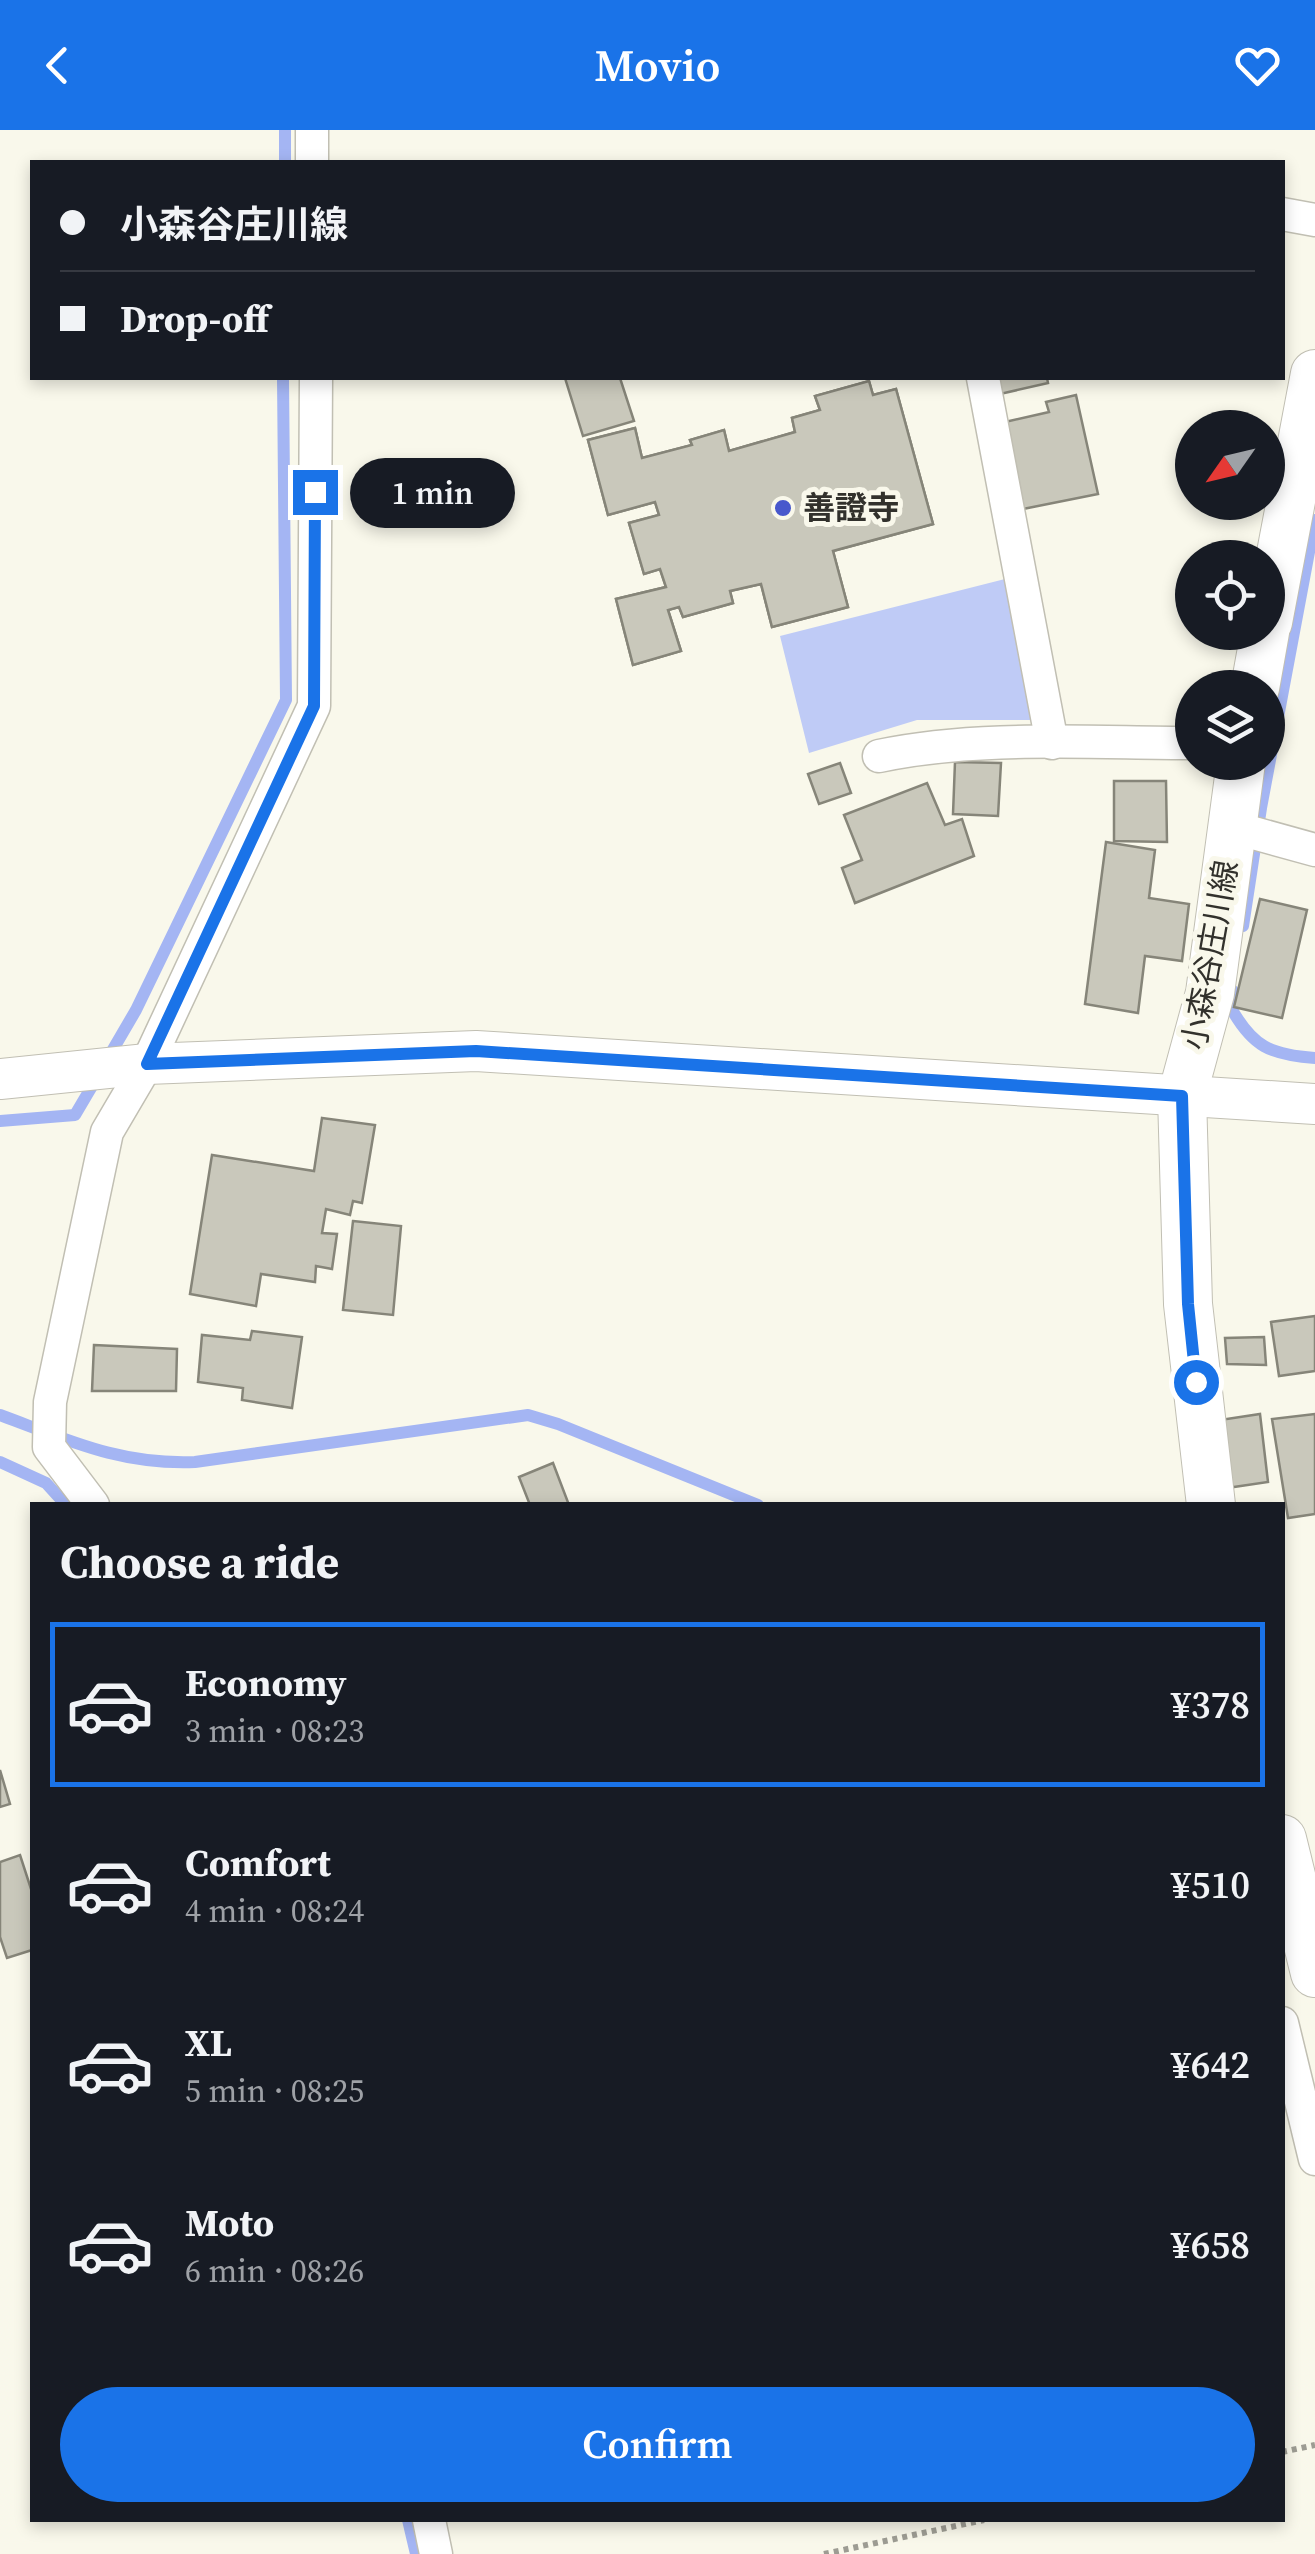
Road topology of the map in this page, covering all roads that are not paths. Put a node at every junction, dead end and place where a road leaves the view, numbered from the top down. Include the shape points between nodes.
1 (312, 130) edge
2 (312, 160) edge
3 (1285, 215) edge
4 (1315, 220) edge
5 (1315, 374) edge
6 (316, 380) edge
7 (983, 380) edge
8 (1308, 448) edge
9 (1285, 548) edge
10 (1052, 743) junction
11 (1175, 744) edge
12 (879, 756) dead end
13 (1239, 780) edge
14 (1232, 827) junction
15 (1315, 850) edge
16 (147, 1064) junction
17 (0, 1079) edge
18 (1182, 1096) junction
19 (1315, 1104) edge
20 (91, 1502) edge
21 (1211, 1502) edge
22 (1285, 1851) edge
23 (1315, 1973) edge
24 (1285, 2035) edge
25 (1315, 2160) edge
26 (429, 2522) edge
27 (436, 2554) edge

1 - 2 street
3 - 4 street
5 - 8 main road
6 - 16 street via 314,706
7 - 10 street
8 - 9 main road
10 - 11 street
10 - 12 street via 917,748
13 - 14 main road, 小森谷庄川線
14 - 15 street
14 - 18 main road, 小森谷庄川線 via 1210,993
16 - 17 street
16 - 18 street via 476,1051
16 - 20 street via 107,1132 50,1402 48,1447
18 - 19 street
18 - 21 main road, 小森谷庄川線 via 1188,1304
22 - 23 main road
24 - 25 street
26 - 27 street

